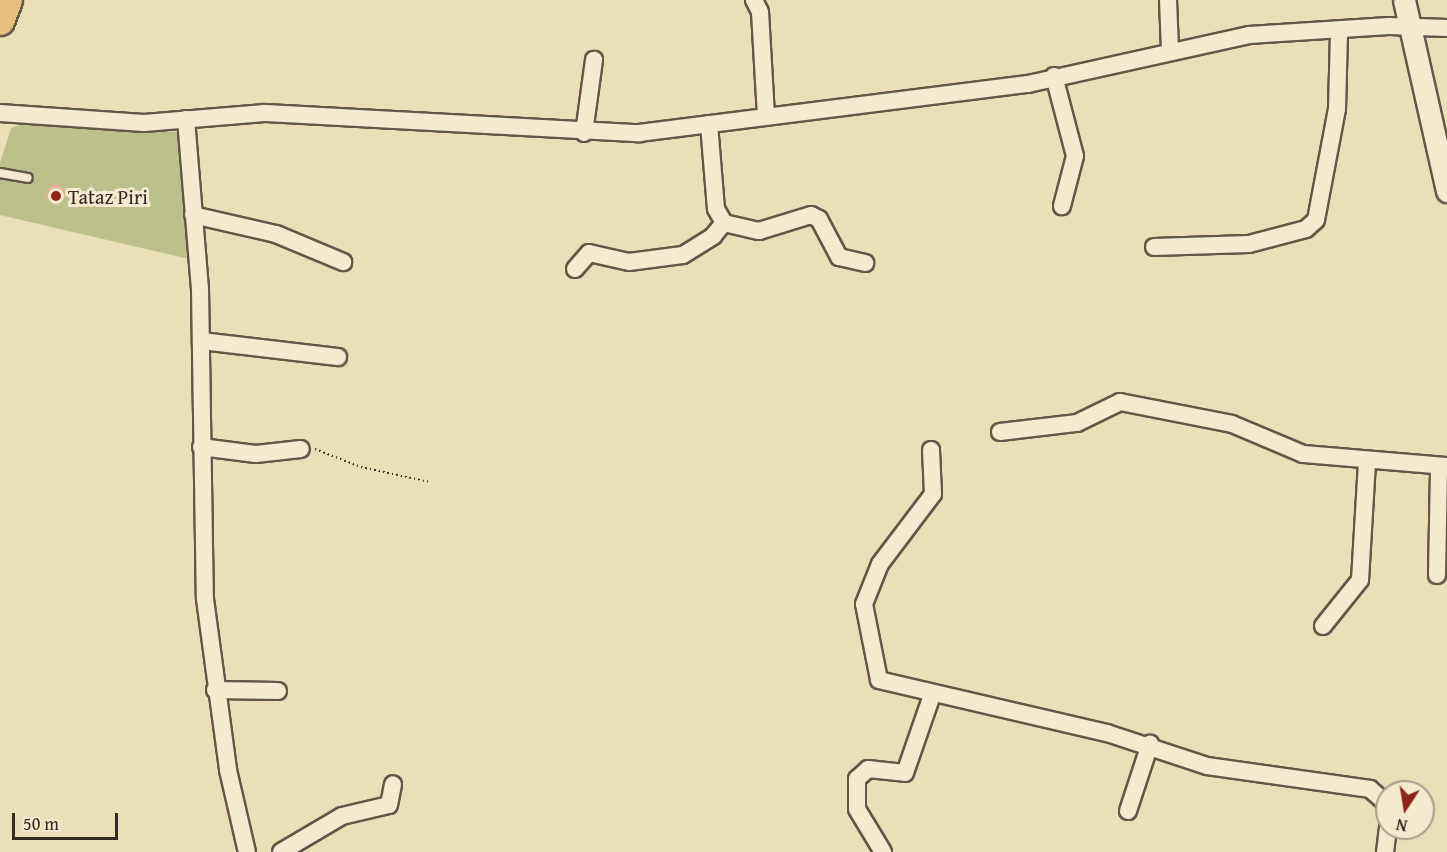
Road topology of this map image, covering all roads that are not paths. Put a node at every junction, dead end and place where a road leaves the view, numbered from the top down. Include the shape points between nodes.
1 (8, 0) edge
2 (754, 0) edge
3 (1168, 0) edge
4 (1404, 0) edge
5 (0, 21) edge
6 (1410, 26) junction
7 (1447, 28) edge
8 (1339, 31) junction
9 (1170, 50) junction
10 (594, 60) dead end
11 (1054, 76) junction
12 (0, 113) edge
13 (766, 115) junction
14 (186, 119) junction
15 (709, 124) junction
16 (584, 133) junction
17 (0, 173) edge
18 (28, 178) dead end
19 (1447, 191) edge
20 (1062, 206) dead end
21 (193, 215) junction
22 (724, 223) junction
23 (1154, 247) dead end
24 (343, 262) dead end
25 (865, 263) dead end
26 (575, 269) dead end
27 (201, 341) junction
28 (338, 357) dead end
29 (1000, 432) dead end
30 (201, 447) junction
31 (301, 448) road end
32 (931, 450) dead end
33 (1367, 461) junction
34 (1443, 466) edge
35 (1437, 575) dead end
36 (1323, 626) dead end
37 (215, 690) junction
38 (278, 691) dead end
39 (932, 695) junction
40 (1150, 744) junction
41 (393, 784) dead end
42 (1375, 793) edge
43 (1128, 811) dead end
44 (247, 852) edge
45 (281, 852) edge
46 (883, 852) edge

1 - 5 main road
2 - 13 street via 760,12
3 - 9 street
4 - 6 street
6 - 7 street
6 - 8 street
6 - 19 street
8 - 9 street via 1249,35
8 - 23 street via 1337,109 1316,220 1306,229 1249,244
9 - 11 street
10 - 16 street
11 - 13 street via 1028,84
11 - 20 street via 1075,156
12 - 14 street via 80,122
13 - 15 street
14 - 16 street via 265,113
14 - 21 street
15 - 16 street
15 - 22 street via 716,209
17 - 18 lane
21 - 24 street via 276,234
21 - 27 street
22 - 25 street via 759,231 811,214 819,219 839,257
22 - 26 street via 713,236 683,255 628,262 589,253
27 - 28 street
27 - 30 street
29 - 33 street via 1077,423 1120,402 1233,424 1303,454
30 - 31 street via 256,454
30 - 37 street via 205,588
32 - 39 street via 933,495 880,564 864,604 879,680
33 - 34 street
33 - 36 street via 1360,580
34 - 35 street
37 - 38 street
37 - 44 street
39 - 40 street
39 - 46 street via 905,773 868,769 857,779 856,809
40 - 42 street via 1217,768 1370,789
40 - 43 street
41 - 45 street via 389,805 342,816

